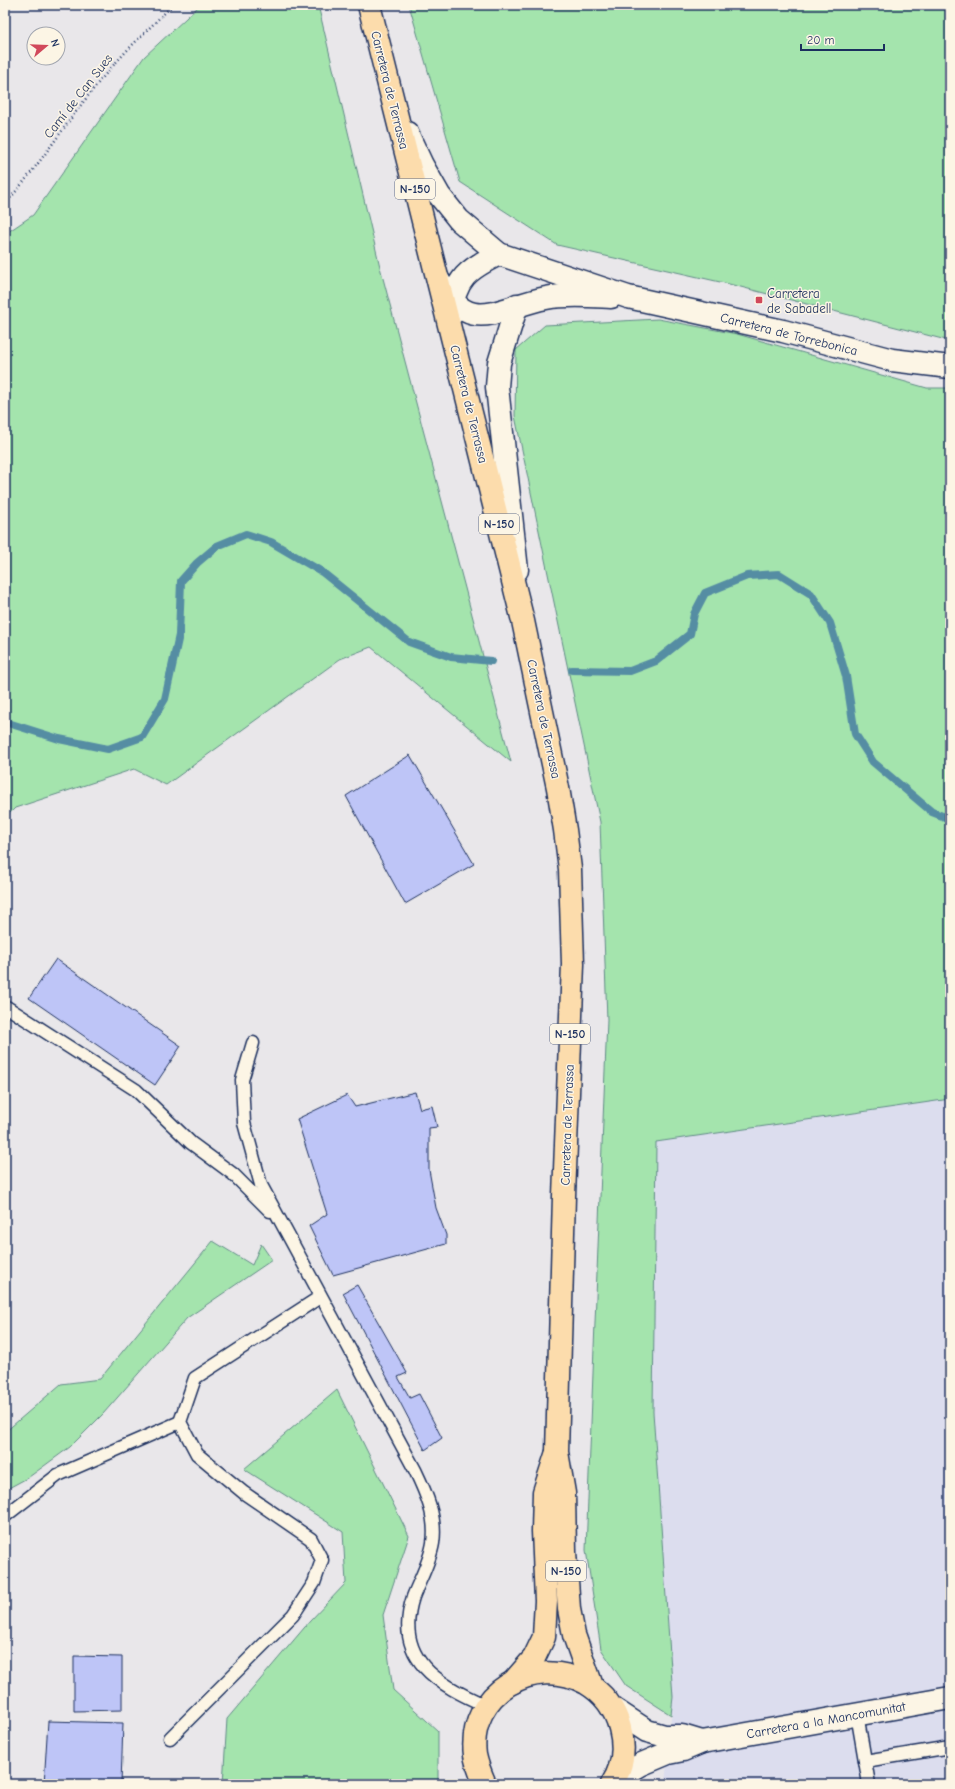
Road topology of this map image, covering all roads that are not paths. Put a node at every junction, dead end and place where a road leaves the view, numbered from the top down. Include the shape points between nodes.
1 (369, 5) edge
2 (392, 102) junction
3 (500, 254) junction
4 (437, 277) junction
5 (628, 297) junction
6 (452, 302) junction
7 (517, 305) junction
8 (451, 330) junction
9 (950, 367) edge
10 (523, 621) junction
11 (5, 1006) edge
12 (253, 1042) dead end
13 (279, 1221) junction
14 (320, 1297) junction
15 (180, 1422) junction
16 (557, 1452) junction
17 (5, 1516) edge
18 (513, 1682) junction
19 (592, 1686) junction
20 (950, 1698) edge
21 (487, 1706) junction
22 (612, 1708) junction
23 (857, 1714) junction
24 (170, 1738) dead end
25 (702, 1742) junction
26 (950, 1747) edge
27 (865, 1762) junction
28 (614, 1781) edge
29 (485, 1784) edge
30 (869, 1784) edge

1 - 2 main road, Carretera de Terrassa / N-150
2 - 3 street, Carretera de Torrebonica via 439,195 459,220
2 - 4 main road, Carretera de Terrassa / N-150
3 - 5 street, Carretera de Torrebonica
3 - 6 street via 470,270 461,280
4 - 6 street, Carretera de Torrebonica
4 - 8 main road, Carretera de Terrassa / N-150
5 - 7 street, Carretera de Torrebonica via 548,298
5 - 9 street, Carretera de Torrebonica via 783,331 892,360
6 - 7 street, Carretera de Torrebonica via 473,315 485,315
6 - 8 street
7 - 10 street via 499,363 497,387
8 - 10 main road, Carretera de Terrassa / N-150
10 - 16 main road, Carretera de Terrassa / N-150 via 558,788 570,869 573,964
11 - 13 lane via 136,1090 191,1143 233,1174
12 - 13 lane via 242,1080 244,1123 261,1185
13 - 14 lane
14 - 15 lane via 195,1378
14 - 21 lane via 428,1497 433,1521 433,1543 409,1610 407,1630 414,1652 427,1671 468,1698
15 - 17 lane via 58,1475
15 - 24 lane via 197,1454 244,1494 311,1539 322,1560 314,1583 293,1615
16 - 18 main road, Carretera de Terrassa / N-150 via 544,1492 544,1637 534,1658
16 - 19 main road, Carretera de Terrassa / N-150 via 564,1493 569,1609 574,1635
18 - 19 main road, N-150 via 525,1676 551,1672 566,1674
18 - 21 main road, N-150 via 500,1690
19 - 22 main road, N-150
20 - 23 street, Carretera a la Mancomunitat
21 - 29 main road, N-150 via 478,1726 475,1741 475,1755
22 - 25 street, Carretera a la Mancomunitat via 647,1731
22 - 28 main road, N-150 via 622,1736 620,1766
23 - 25 street, Carretera a la Mancomunitat
23 - 27 lane
25 - 28 street, Carretera a la Mancomunitat via 642,1764
26 - 27 lane
27 - 30 lane

